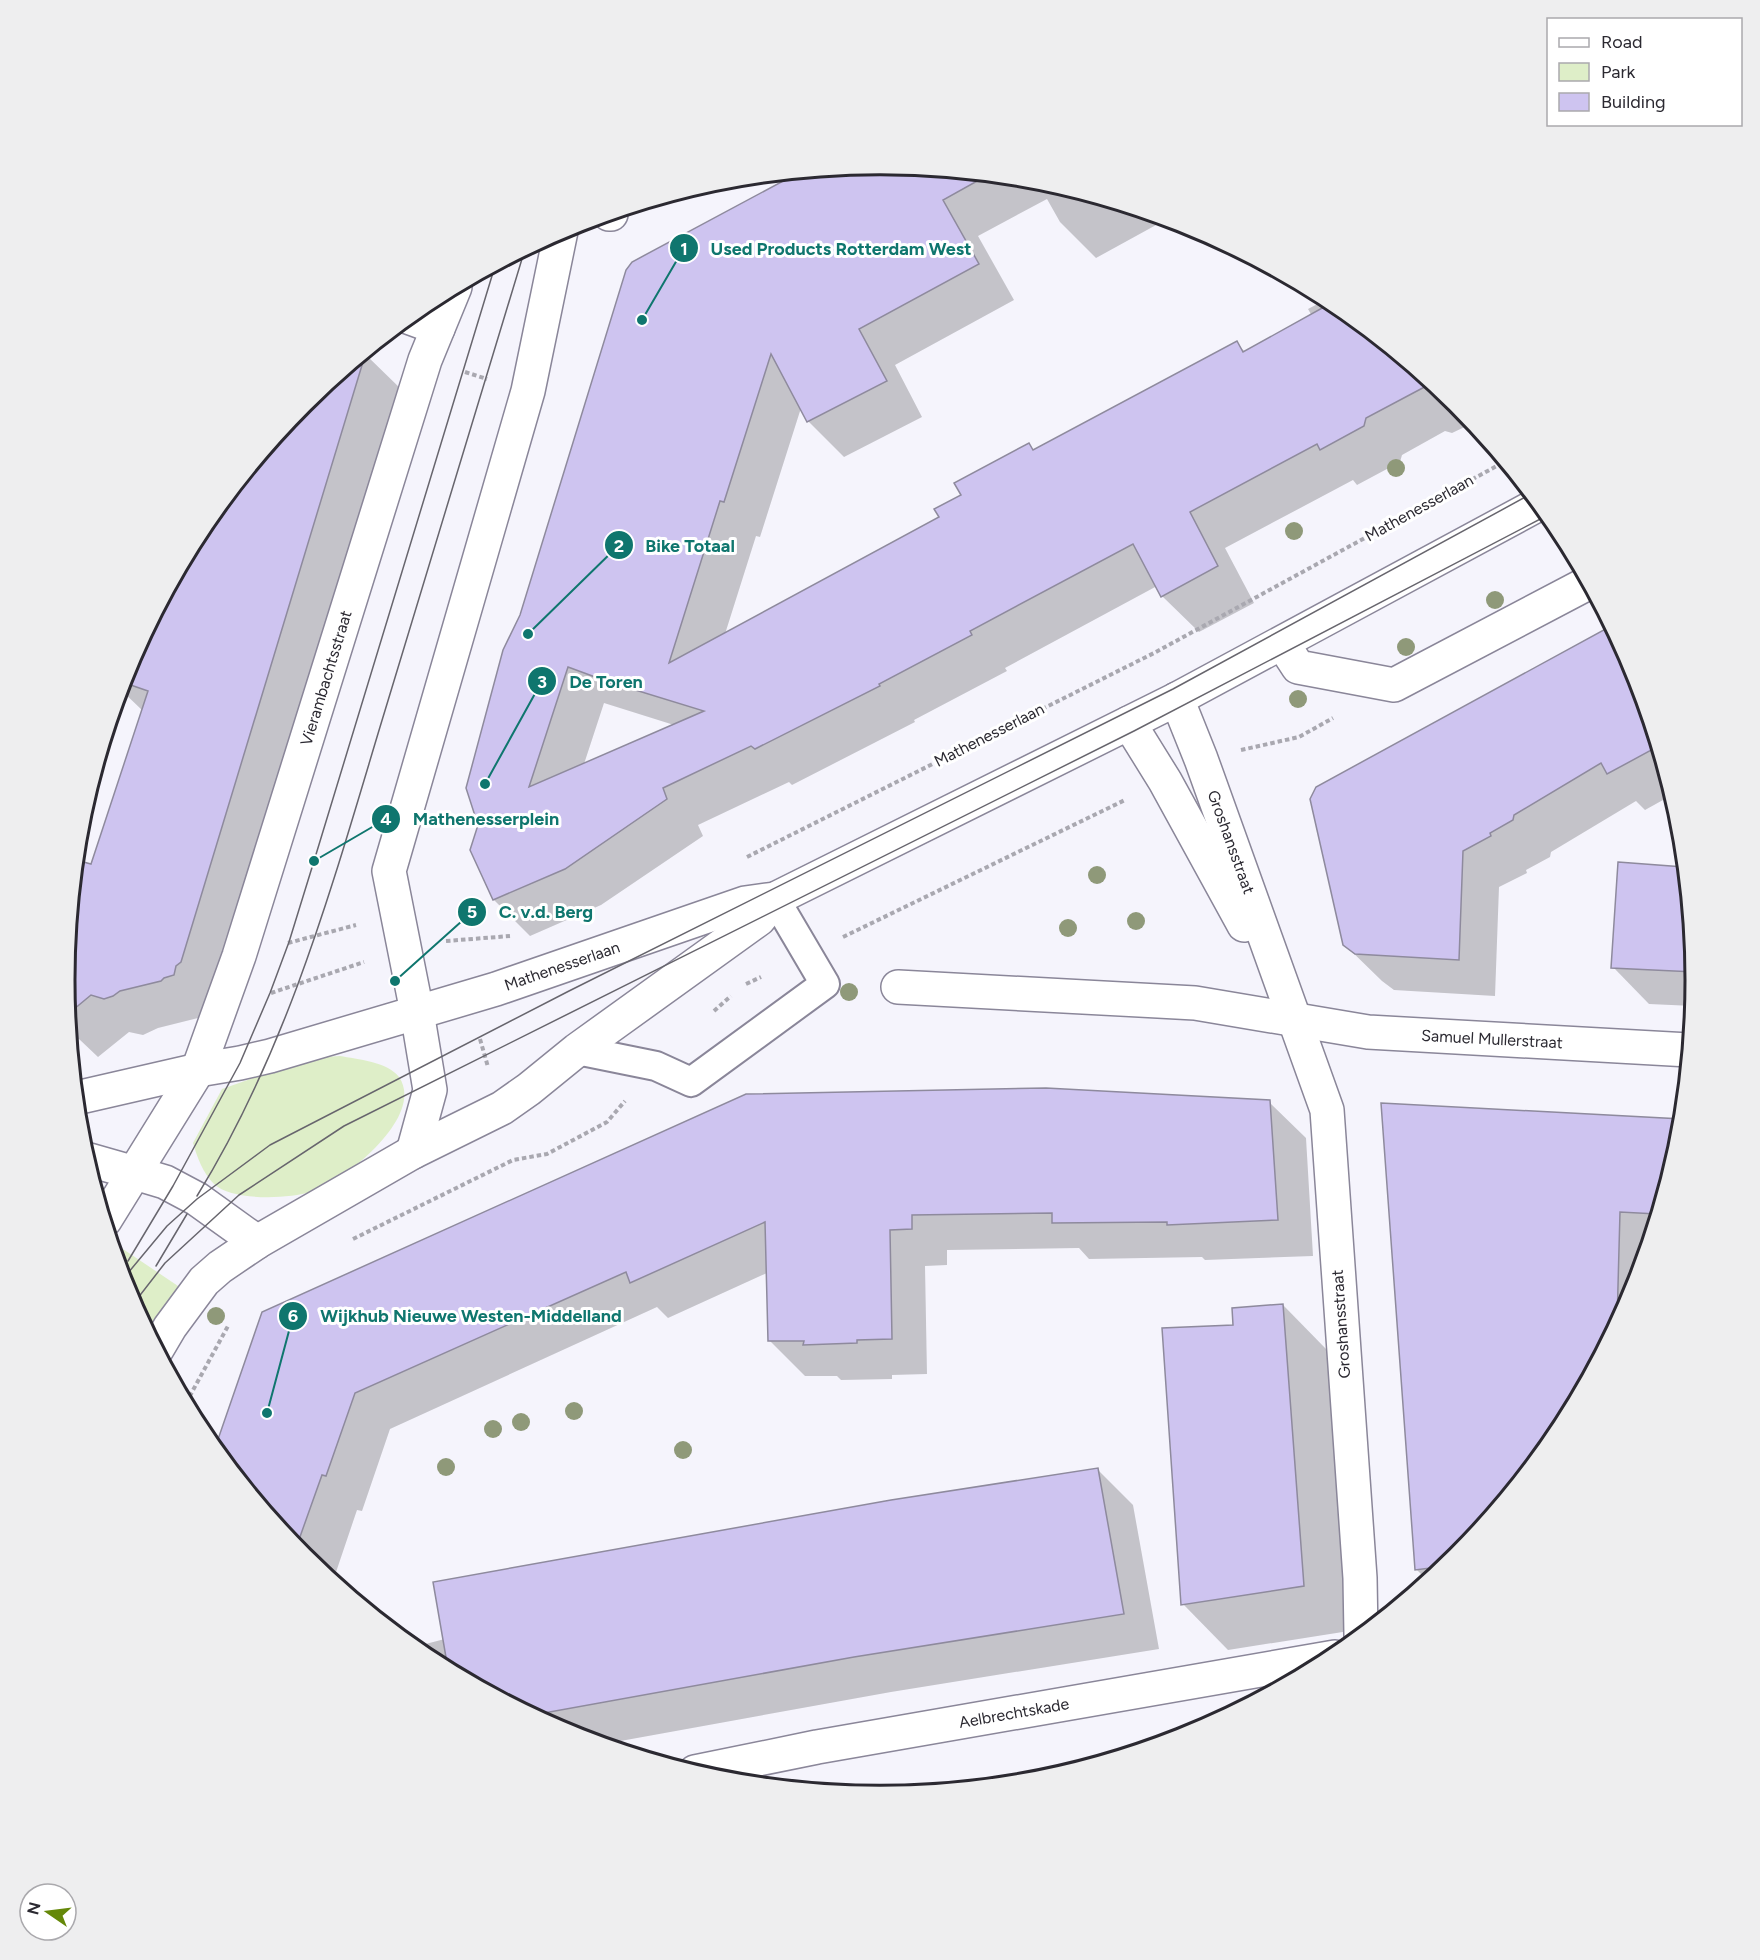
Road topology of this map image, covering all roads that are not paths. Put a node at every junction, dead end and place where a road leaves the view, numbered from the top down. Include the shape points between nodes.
1 (559, 242) edge
2 (433, 311) edge
3 (423, 322) edge
4 (1532, 508) edge
5 (1582, 586) edge
6 (1282, 644) junction
7 (1178, 699) junction
8 (1129, 723) junction
9 (775, 899) junction
10 (898, 987) dead end
11 (417, 1012) junction
12 (1296, 1019) junction
13 (577, 1050) junction
14 (1681, 1050) edge
15 (198, 1070) junction
16 (84, 1096) edge
17 (413, 1152) junction
18 (96, 1162) edge
19 (135, 1173) junction
20 (110, 1213) edge
21 (257, 1242) junction
22 (161, 1342) edge
23 (1361, 1625) edge
24 (1306, 1662) edge
25 (715, 1768) edge

1 - 11 street via 528,391 389,871
2 - 3 street, Vierambachtsstraat
3 - 15 street, Vierambachtsstraat via 425,360 239,956
4 - 6 street, Mathenesserlaan
5 - 6 street via 1394,685 1298,667
6 - 7 street, Mathenesserlaan
7 - 8 street, Mathenesserlaan
7 - 12 street, Groshansstraat
8 - 9 street, Mathenesserlaan
8 - 12 street, Groshansstraat
9 - 11 street, Mathenesserlaan via 746,903
9 - 13 street, Mathenesserlaan via 759,919
9 - 13 lane via 825,984 692,1082 656,1066
10 - 12 street via 1195,1003
11 - 15 street, Mathenesserlaan via 240,1064
11 - 17 street via 429,1090
12 - 14 street, Samuel Mullerstraat via 1368,1032
12 - 23 street, Groshansstraat via 1327,1110
13 - 17 street, Mathenesserlaan via 502,1108
15 - 16 street, Mathenesserlaan
15 - 19 street, Vierambachtsstraat
17 - 21 street, Mathenesserlaan
18 - 19 street
19 - 20 street, Vierambachtsstraat
19 - 21 street via 165,1182 198,1199
21 - 22 street, Mathenesserlaan via 204,1281
24 - 25 street, Aelbrechtskade

